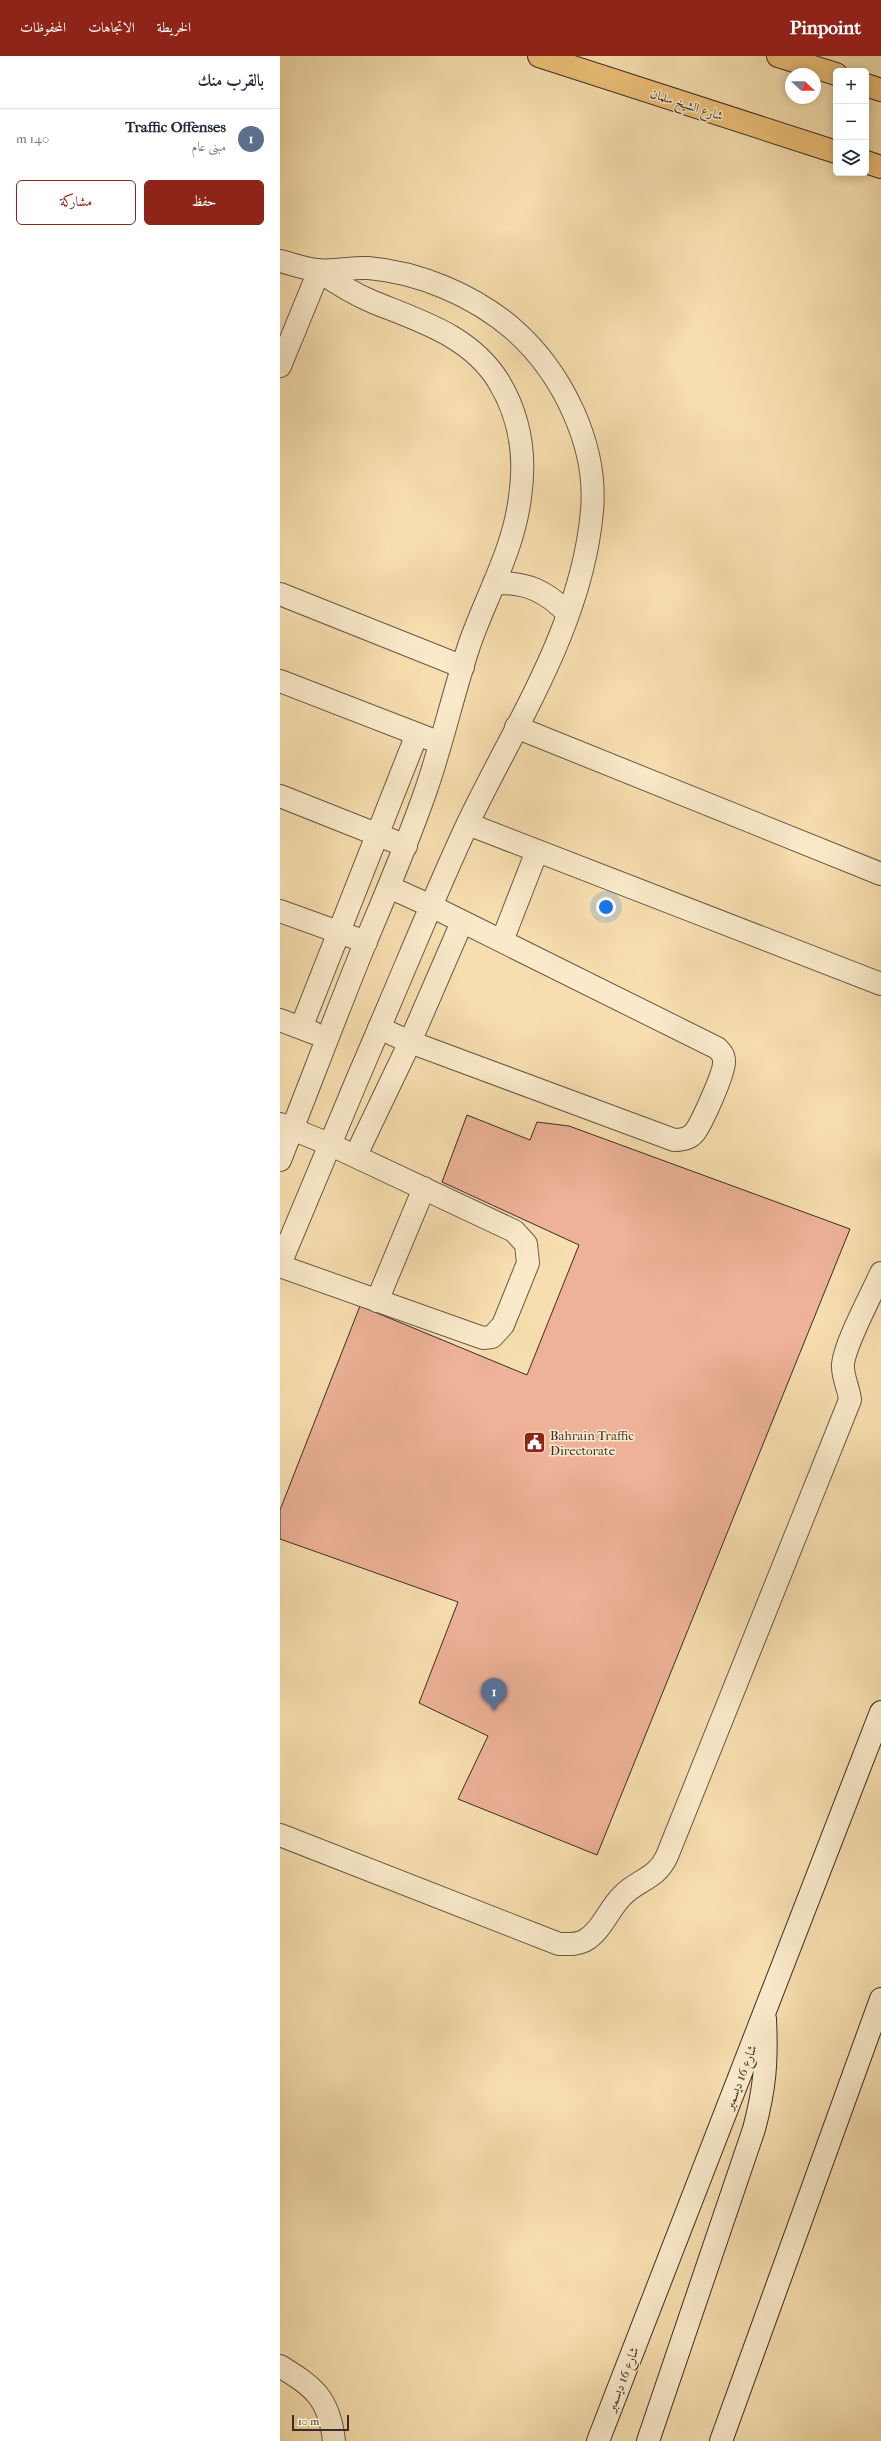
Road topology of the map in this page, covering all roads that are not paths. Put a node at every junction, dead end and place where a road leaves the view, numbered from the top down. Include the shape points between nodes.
1 (539, 56) edge
2 (778, 56) edge
3 (833, 73) edge
4 (869, 86) edge
5 (881, 90) edge
6 (833, 151) edge
7 (869, 163) edge
8 (881, 167) edge
9 (280, 261) edge
10 (319, 271) junction
11 (280, 366) edge
12 (494, 583) junction
13 (280, 594) edge
14 (568, 614) junction
15 (463, 667) junction
16 (280, 681) edge
17 (516, 727) junction
18 (417, 734) junction
19 (441, 743) junction
20 (280, 796) edge
21 (468, 824) junction
22 (378, 836) junction
23 (406, 846) junction
24 (537, 851) junction
25 (881, 874) edge
26 (390, 887) junction
27 (431, 906) junction
28 (280, 911) edge
29 (462, 922) junction
30 (340, 932) junction
31 (502, 941) junction
32 (366, 942) junction
33 (881, 984) edge
34 (280, 1020) edge
35 (301, 1028) junction
36 (379, 1028) junction
37 (329, 1039) junction
38 (410, 1042) junction
39 (286, 1127) edge
40 (329, 1144) junction
41 (356, 1155) junction
42 (280, 1160) edge
43 (424, 1188) junction
44 (280, 1265) edge
45 (881, 1272) edge
46 (377, 1301) junction
47 (881, 1712) edge
48 (280, 1835) edge
49 (881, 1999) edge
50 (765, 2012) junction
51 (280, 2366) edge
52 (334, 2441) edge
53 (598, 2441) edge
54 (648, 2441) edge
55 (721, 2441) edge

1 - 6 main road, شارع الشيخ سلمان
2 - 3 main road
4 - 5 main road
7 - 8 main road
9 - 10 street
10 - 11 street
10 - 12 street via 355,293 458,340 480,358 498,380 511,404 519,430 523,458 520,498 512,536
10 - 14 street via 369,268 393,272 419,279 467,298 514,330 534,351 559,385 578,423 589,464 593,507 584,560
12 - 14 street via 528,585 543,592
12 - 15 street via 470,642
13 - 15 street
14 - 17 street via 542,678
15 - 19 street
16 - 18 street
17 - 21 street
17 - 25 street
18 - 19 street
18 - 22 street
19 - 23 street
20 - 22 street
21 - 24 street
21 - 27 street
22 - 23 street
22 - 30 street
23 - 26 street
24 - 31 street
24 - 33 street
26 - 27 street
26 - 32 street
27 - 29 street
27 - 36 street
28 - 30 street
29 - 31 street
29 - 38 street
30 - 32 street
30 - 35 street
31 - 38 street via 717,1048 723,1055 724,1069 694,1133 681,1140 667,1138
32 - 37 street
34 - 35 street
35 - 37 street
36 - 38 street
36 - 40 street
37 - 39 street
38 - 41 street
39 - 40 street
39 - 42 street
40 - 41 street
40 - 44 street
41 - 43 street
43 - 46 street
43 - 46 street via 522,1237 528,1253 528,1263 503,1325 492,1337 482,1338
44 - 46 street
45 - 48 street via 845,1355 843,1374 850,1400 667,1856 655,1875 633,1886 622,1896 594,1934 583,1941 560,1944
47 - 50 street, شارع 16 ديسمبر
49 - 55 street
50 - 53 street, شارع 16 ديسمبر
50 - 54 street via 767,2061 762,2098
51 - 52 street via 310,2384 325,2404

